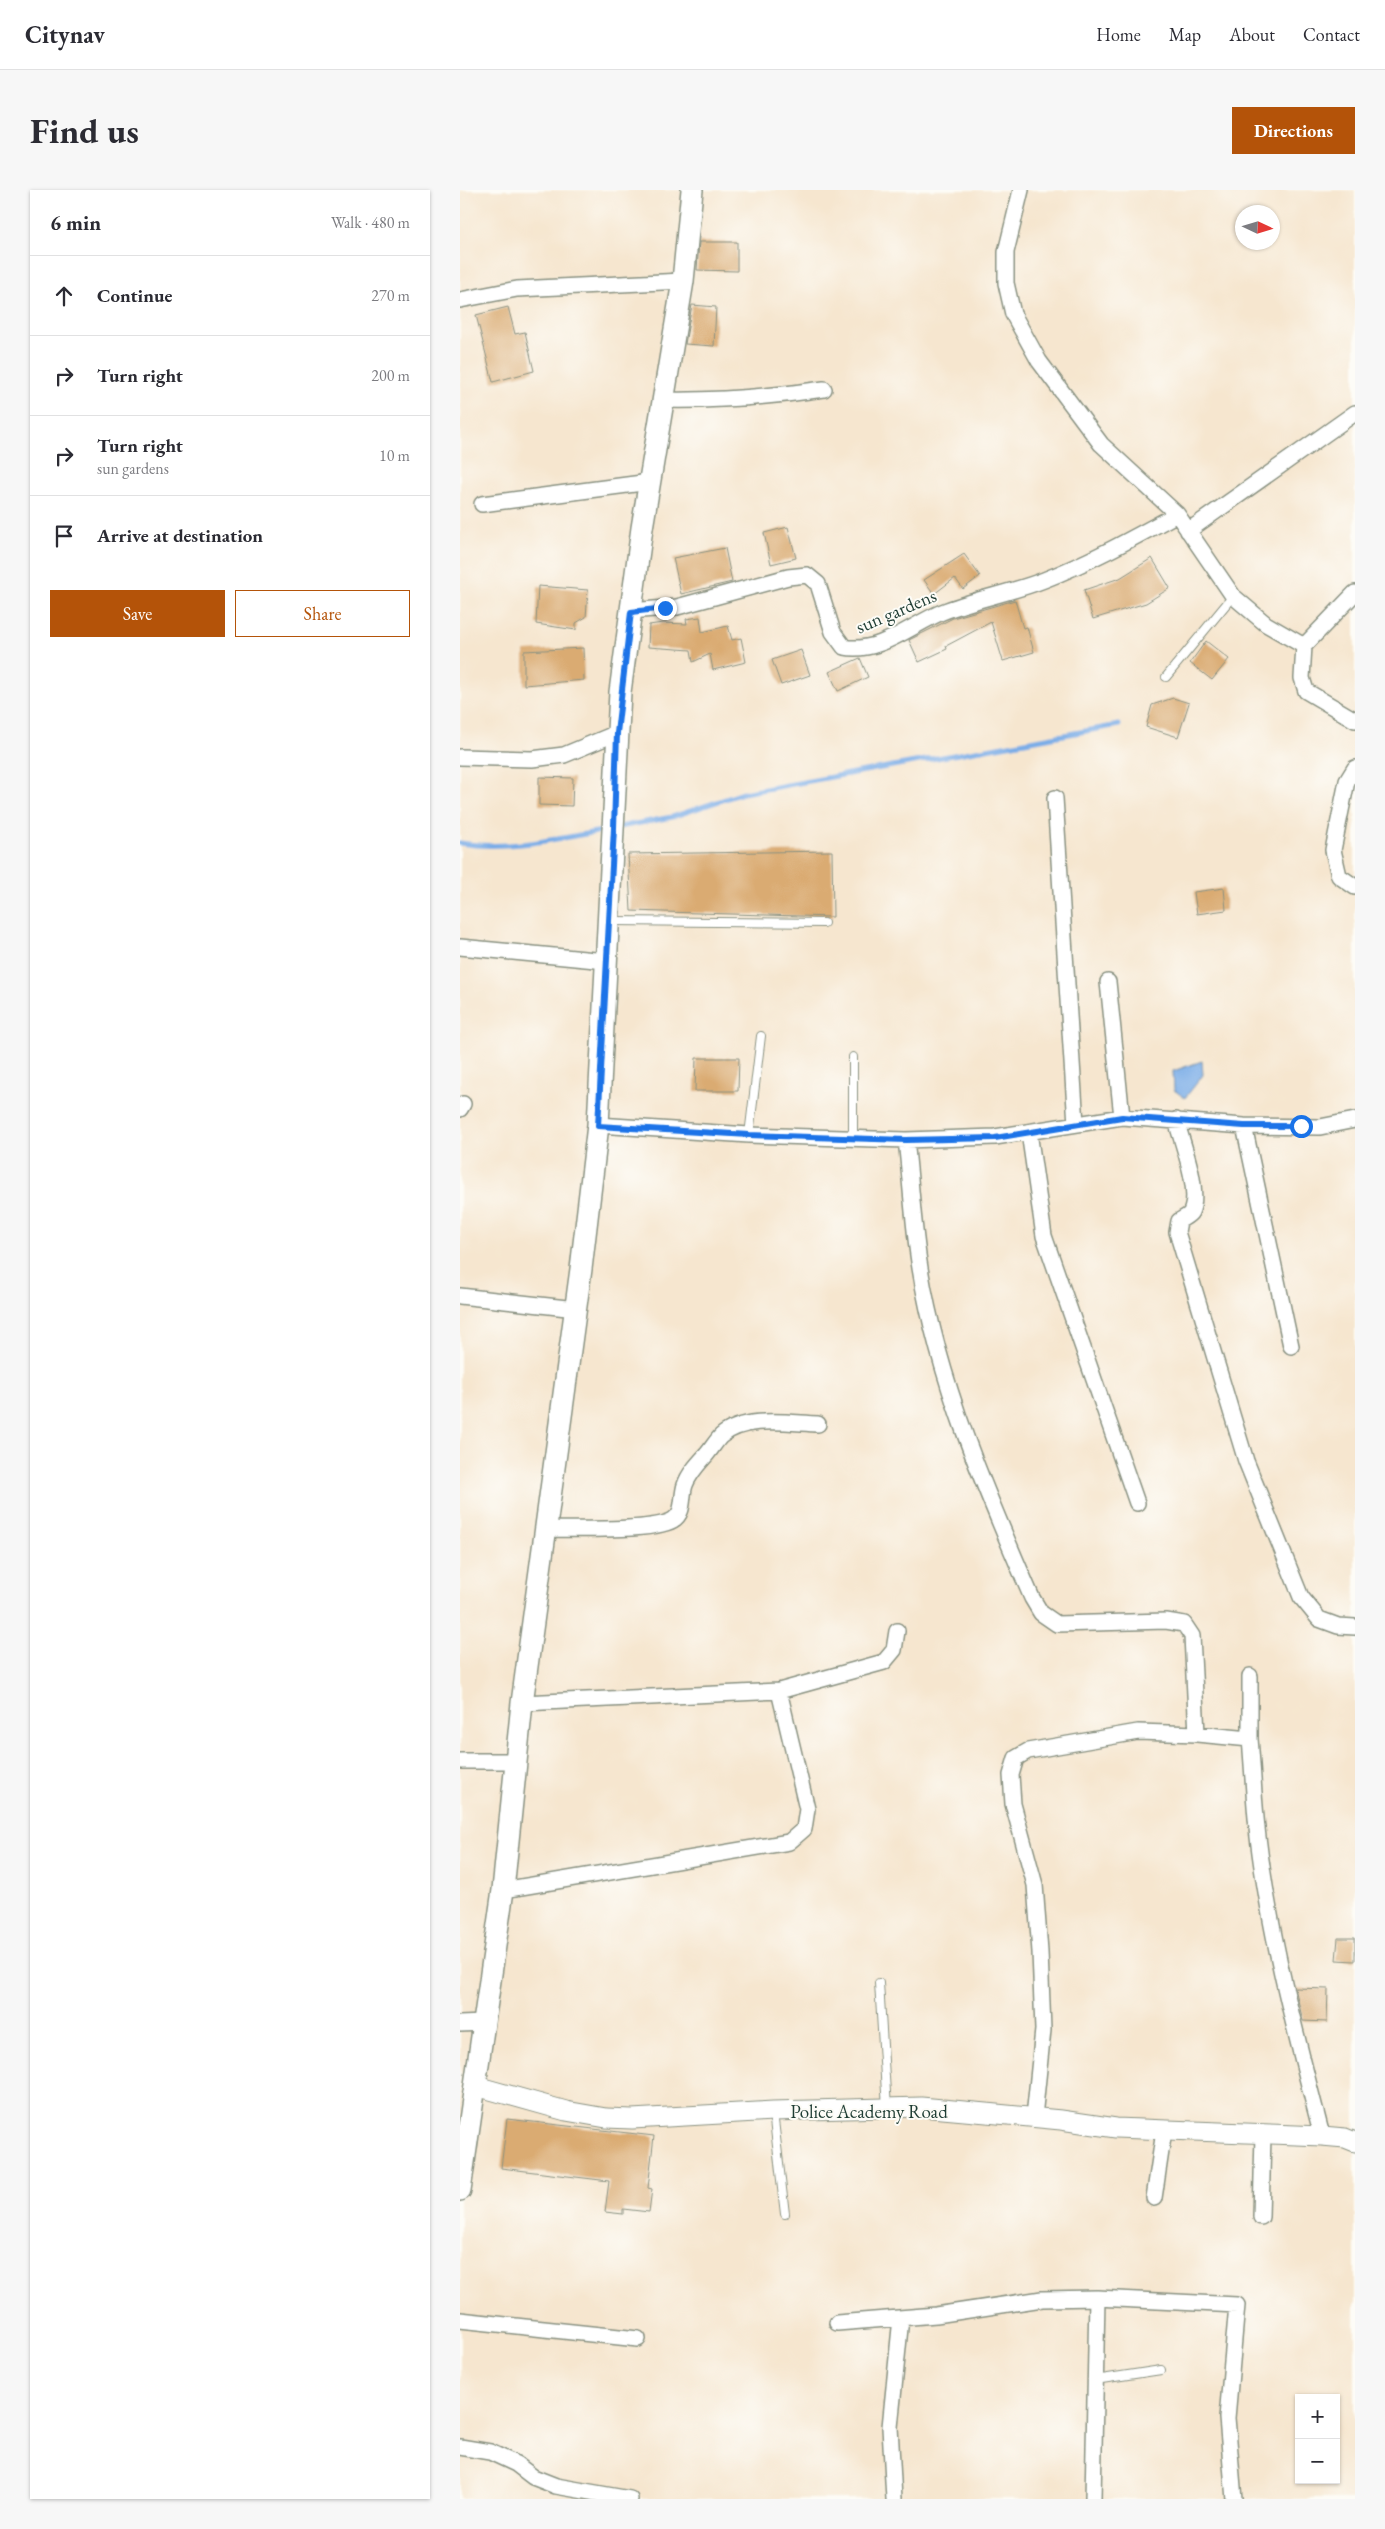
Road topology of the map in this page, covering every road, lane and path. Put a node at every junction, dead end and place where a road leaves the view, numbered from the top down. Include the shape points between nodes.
1 (692, 190) edge
2 (1021, 190) edge
3 (683, 281) junction
4 (460, 300) edge
5 (824, 389) dead end
6 (663, 400) junction
7 (1355, 413) edge
8 (650, 482) junction
9 (482, 504) dead end
10 (1177, 514) junction
11 (1188, 531) junction
12 (1355, 593) edge
13 (1233, 596) junction
14 (631, 612) junction
15 (1304, 646) junction
16 (1166, 677) dead end
17 (1355, 720) edge
18 (617, 733) junction
19 (460, 757) edge
20 (1355, 768) edge
21 (1055, 798) dead end
22 (1355, 888) edge
23 (608, 921) junction
24 (824, 924) dead end
25 (460, 947) edge
26 (606, 961) junction
27 (1108, 982) dead end
28 (761, 1036) dead end
29 (853, 1057) dead end
30 (1122, 1117) junction
31 (1176, 1120) junction
32 (1355, 1120) edge
33 (1076, 1124) junction
34 (598, 1126) junction
35 (1244, 1126) junction
36 (1029, 1132) junction
37 (749, 1135) junction
38 (853, 1138) junction
39 (906, 1140) junction
40 (460, 1296) edge
41 (576, 1309) junction
42 (1291, 1346) dead end
43 (818, 1424) dead end
44 (1137, 1503) dead end
45 (544, 1530) junction
46 (1355, 1627) edge
47 (897, 1631) dead end
48 (1250, 1676) dead end
49 (779, 1691) junction
50 (522, 1703) junction
51 (1196, 1734) junction
52 (1250, 1739) junction
53 (460, 1761) edge
54 (515, 1761) junction
55 (503, 1890) junction
56 (879, 1983) dead end
57 (484, 2023) junction
58 (460, 2024) edge
59 (476, 2086) junction
60 (888, 2108) junction
61 (772, 2111) junction
62 (1034, 2117) junction
63 (1164, 2130) junction
64 (1263, 2134) junction
65 (1322, 2136) junction
66 (1355, 2142) edge
67 (460, 2190) edge
68 (1154, 2198) dead end
69 (785, 2214) dead end
70 (1261, 2217) dead end
71 (1097, 2298) junction
72 (900, 2318) junction
73 (460, 2320) edge
74 (838, 2323) dead end
75 (638, 2339) dead end
76 (1161, 2370) dead end
77 (1095, 2380) junction
78 (460, 2447) edge
79 (630, 2499) edge
80 (894, 2499) edge
81 (1093, 2499) edge
82 (1234, 2499) edge

1 - 3 main road
2 - 10 street via 1006,252 1006,284 1013,314 1040,361 1102,444
3 - 4 street via 517,289
3 - 6 main road
5 - 6 street via 756,399
6 - 8 main road
7 - 11 street
8 - 9 street
8 - 14 main road
10 - 11 street
10 - 14 street, sun gardens via 1043,580 942,612 873,646 857,650 844,647 833,632 818,584 807,575 788,577 677,607
11 - 13 street
12 - 15 street
13 - 15 street via 1266,624
13 - 16 lane
14 - 18 main road
15 - 17 street via 1302,678 1306,691
18 - 19 street via 564,755 532,759
18 - 23 main road
20 - 22 street via 1347,781 1333,850 1339,876
21 - 33 street
23 - 24 lane
23 - 26 main road
25 - 26 street
26 - 34 main road
27 - 30 street
28 - 37 lane
29 - 38 lane
30 - 31 street
30 - 33 street
31 - 35 street
31 - 46 street via 1193,1183 1194,1203 1190,1214 1179,1221 1177,1232 1246,1461 1301,1597 1319,1619 1338,1626
32 - 35 street via 1320,1126
33 - 36 street
34 - 37 street
34 - 41 main road
35 - 42 street
36 - 39 street via 995,1138
36 - 44 street via 1044,1236
37 - 38 street
38 - 39 street
39 - 51 street via 920,1269 945,1374 978,1474 1032,1598 1041,1613 1057,1624 1166,1621 1184,1624 1192,1636
40 - 41 street
41 - 45 main road
43 - 45 street via 765,1422 740,1426 722,1435 694,1468 685,1485 680,1512 675,1519 663,1524
45 - 50 main road
47 - 49 street via 894,1650 884,1662
48 - 52 street
49 - 50 street
49 - 55 street via 807,1809 804,1829 789,1842
50 - 54 main road
51 - 52 street
51 - 62 street via 1138,1732 1028,1751 1016,1758 1011,1775 1013,1804 1035,1884 1040,1952 1043,2030
52 - 65 street via 1258,1838 1274,1934
53 - 54 street
54 - 55 main road
55 - 57 main road
56 - 60 lane
57 - 58 street
57 - 59 main road
59 - 61 street, Police Academy Road via 566,2111 606,2118
59 - 67 main road
60 - 61 street, Police Academy Road
60 - 62 street, Police Academy Road via 921,2107
61 - 69 lane
62 - 63 street, Police Academy Road via 1116,2128
63 - 64 street, Police Academy Road
63 - 68 street
64 - 65 street, Police Academy Road
64 - 70 street
65 - 66 street, Police Academy Road
71 - 72 street via 1042,2299
71 - 77 street
71 - 82 street via 1237,2305 1227,2418
72 - 74 street
72 - 80 street via 890,2427
73 - 75 street
76 - 77 lane
77 - 81 street
78 - 79 street via 490,2452 516,2464 533,2477 556,2486

